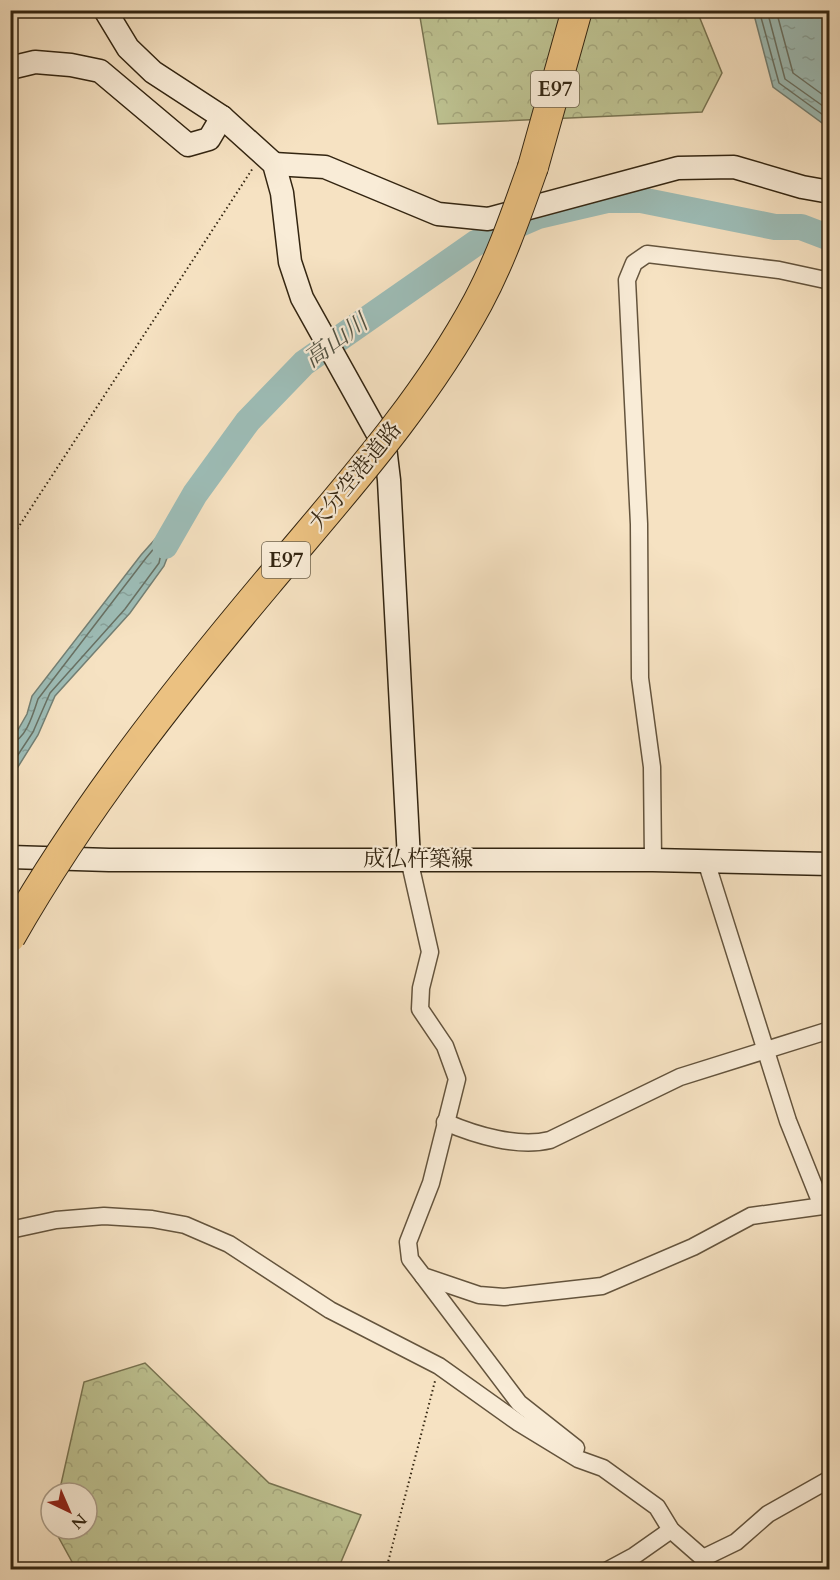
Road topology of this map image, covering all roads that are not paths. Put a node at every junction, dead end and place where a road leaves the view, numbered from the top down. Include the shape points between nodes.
1 (105, 10) edge
2 (568, 10) edge
3 (577, 10) edge
4 (10, 68) edge
5 (222, 117) junction
6 (274, 164) junction
7 (533, 167) junction
8 (830, 192) edge
9 (830, 281) edge
10 (409, 859) junction
11 (12, 860) edge
12 (653, 860) junction
13 (706, 861) junction
14 (830, 864) edge
15 (10, 937) edge
16 (830, 1030) edge
17 (765, 1050) junction
18 (445, 1122) junction
19 (826, 1205) edge
20 (10, 1230) edge
21 (423, 1276) junction
22 (603, 1468) junction
23 (830, 1479) edge
24 (671, 1530) junction
25 (705, 1564) edge
26 (608, 1569) edge

1 - 5 street via 128,48 153,72
2 - 7 highway, 大分空港道路 / E97
3 - 7 highway, 大分空港道路 / E97
4 - 5 street via 35,62 100,71 188,145 209,139
5 - 6 street
6 - 8 street via 326,167 438,214 488,219 678,168 734,167 802,188
6 - 10 street via 282,193 290,262 302,298 385,447
7 - 15 highway, 大分空港道路 / E97, bridge via 508,238 448,353 371,461 151,725 67,843
9 - 12 street via 779,270 647,254 634,263 627,280 639,524 640,678 652,766
10 - 11 street, 成仏杵築線
10 - 12 street, 成仏杵築線
10 - 18 street via 430,952 420,1009 445,1046 457,1078
12 - 13 street, 成仏杵築線
13 - 14 street, 成仏杵築線
13 - 17 street
16 - 17 street
17 - 18 street via 680,1077 550,1140 534,1144 465,1131
17 - 19 street via 788,1121
18 - 21 street via 431,1183 408,1242 410,1259
19 - 21 street via 751,1216 693,1247 602,1286 504,1297 478,1295
20 - 22 street via 56,1220 104,1216 185,1225 229,1244 330,1310 439,1366 519,1424 578,1459
21 - 22 street via 519,1403
22 - 24 street via 657,1507
23 - 25 street via 768,1514
24 - 25 street
24 - 26 street

